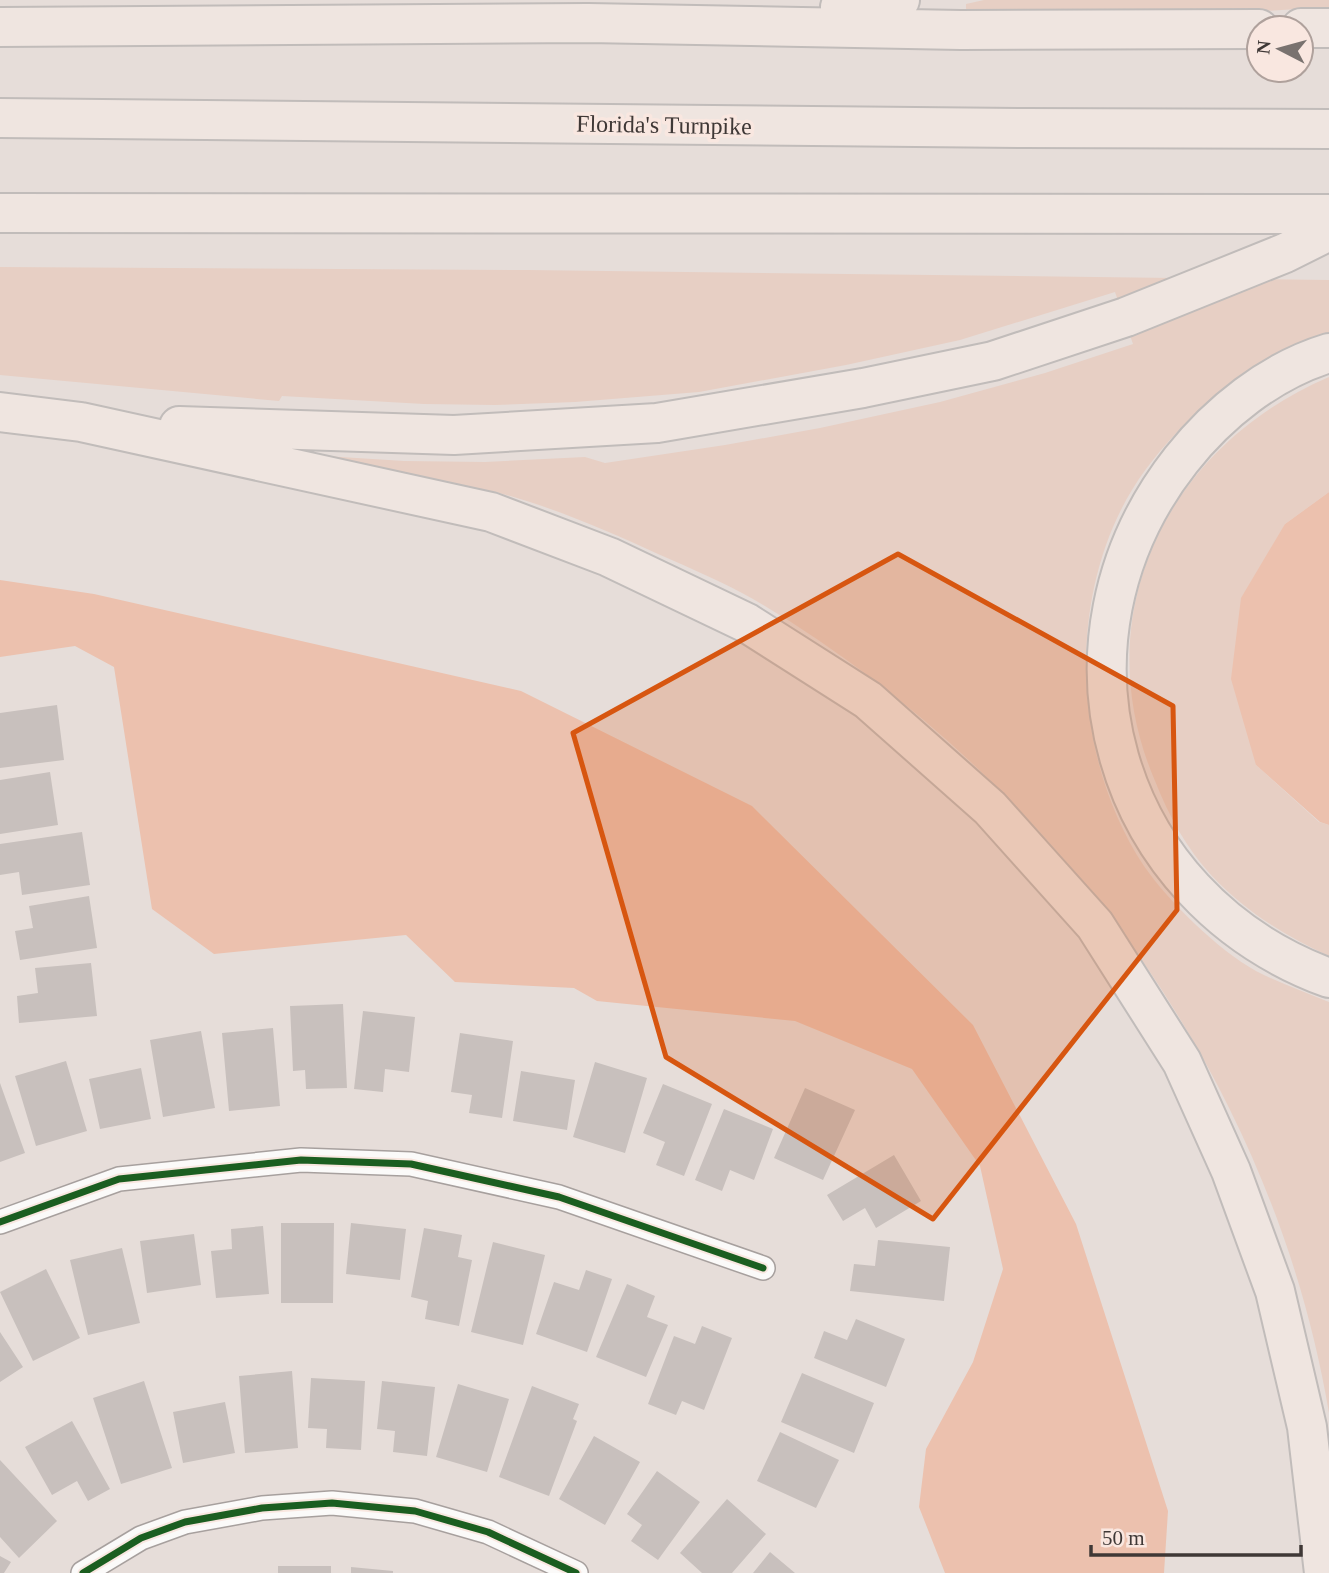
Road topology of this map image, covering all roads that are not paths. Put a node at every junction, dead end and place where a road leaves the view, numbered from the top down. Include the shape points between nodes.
1 (900, 0) edge
2 (588, 23) junction
3 (0, 27) edge
4 (1245, 29) edge
5 (0, 118) edge
6 (1329, 129) edge
7 (0, 213) edge
8 (1329, 214) edge
9 (1329, 231) edge
10 (1329, 353) edge
11 (0, 412) edge
12 (81, 422) junction
13 (1329, 978) edge
14 (0, 1223) edge
15 (763, 1268) dead end
16 (83, 1573) edge
17 (576, 1573) edge
18 (1324, 1573) edge

1 - 2 highway
2 - 3 highway
2 - 4 highway via 961,30
5 - 6 highway, Florida's Turnpike
7 - 8 highway
9 - 12 highway via 1126,317 993,361 657,423 454,435
10 - 13 highway via 1278,376 1221,415 1168,477 1147,507 1118,580 1106,663 1121,766 1141,817 1162,852 1221,916 1258,945
11 - 12 highway
12 - 18 highway via 491,512 609,557 747,623 868,700 990,808 1095,925 1182,1062 1231,1171 1275,1291 1307,1427
14 - 15 street via 119,1180 301,1160 411,1164 559,1197
16 - 17 street via 141,1538 185,1522 262,1508 332,1503 415,1511 488,1532

